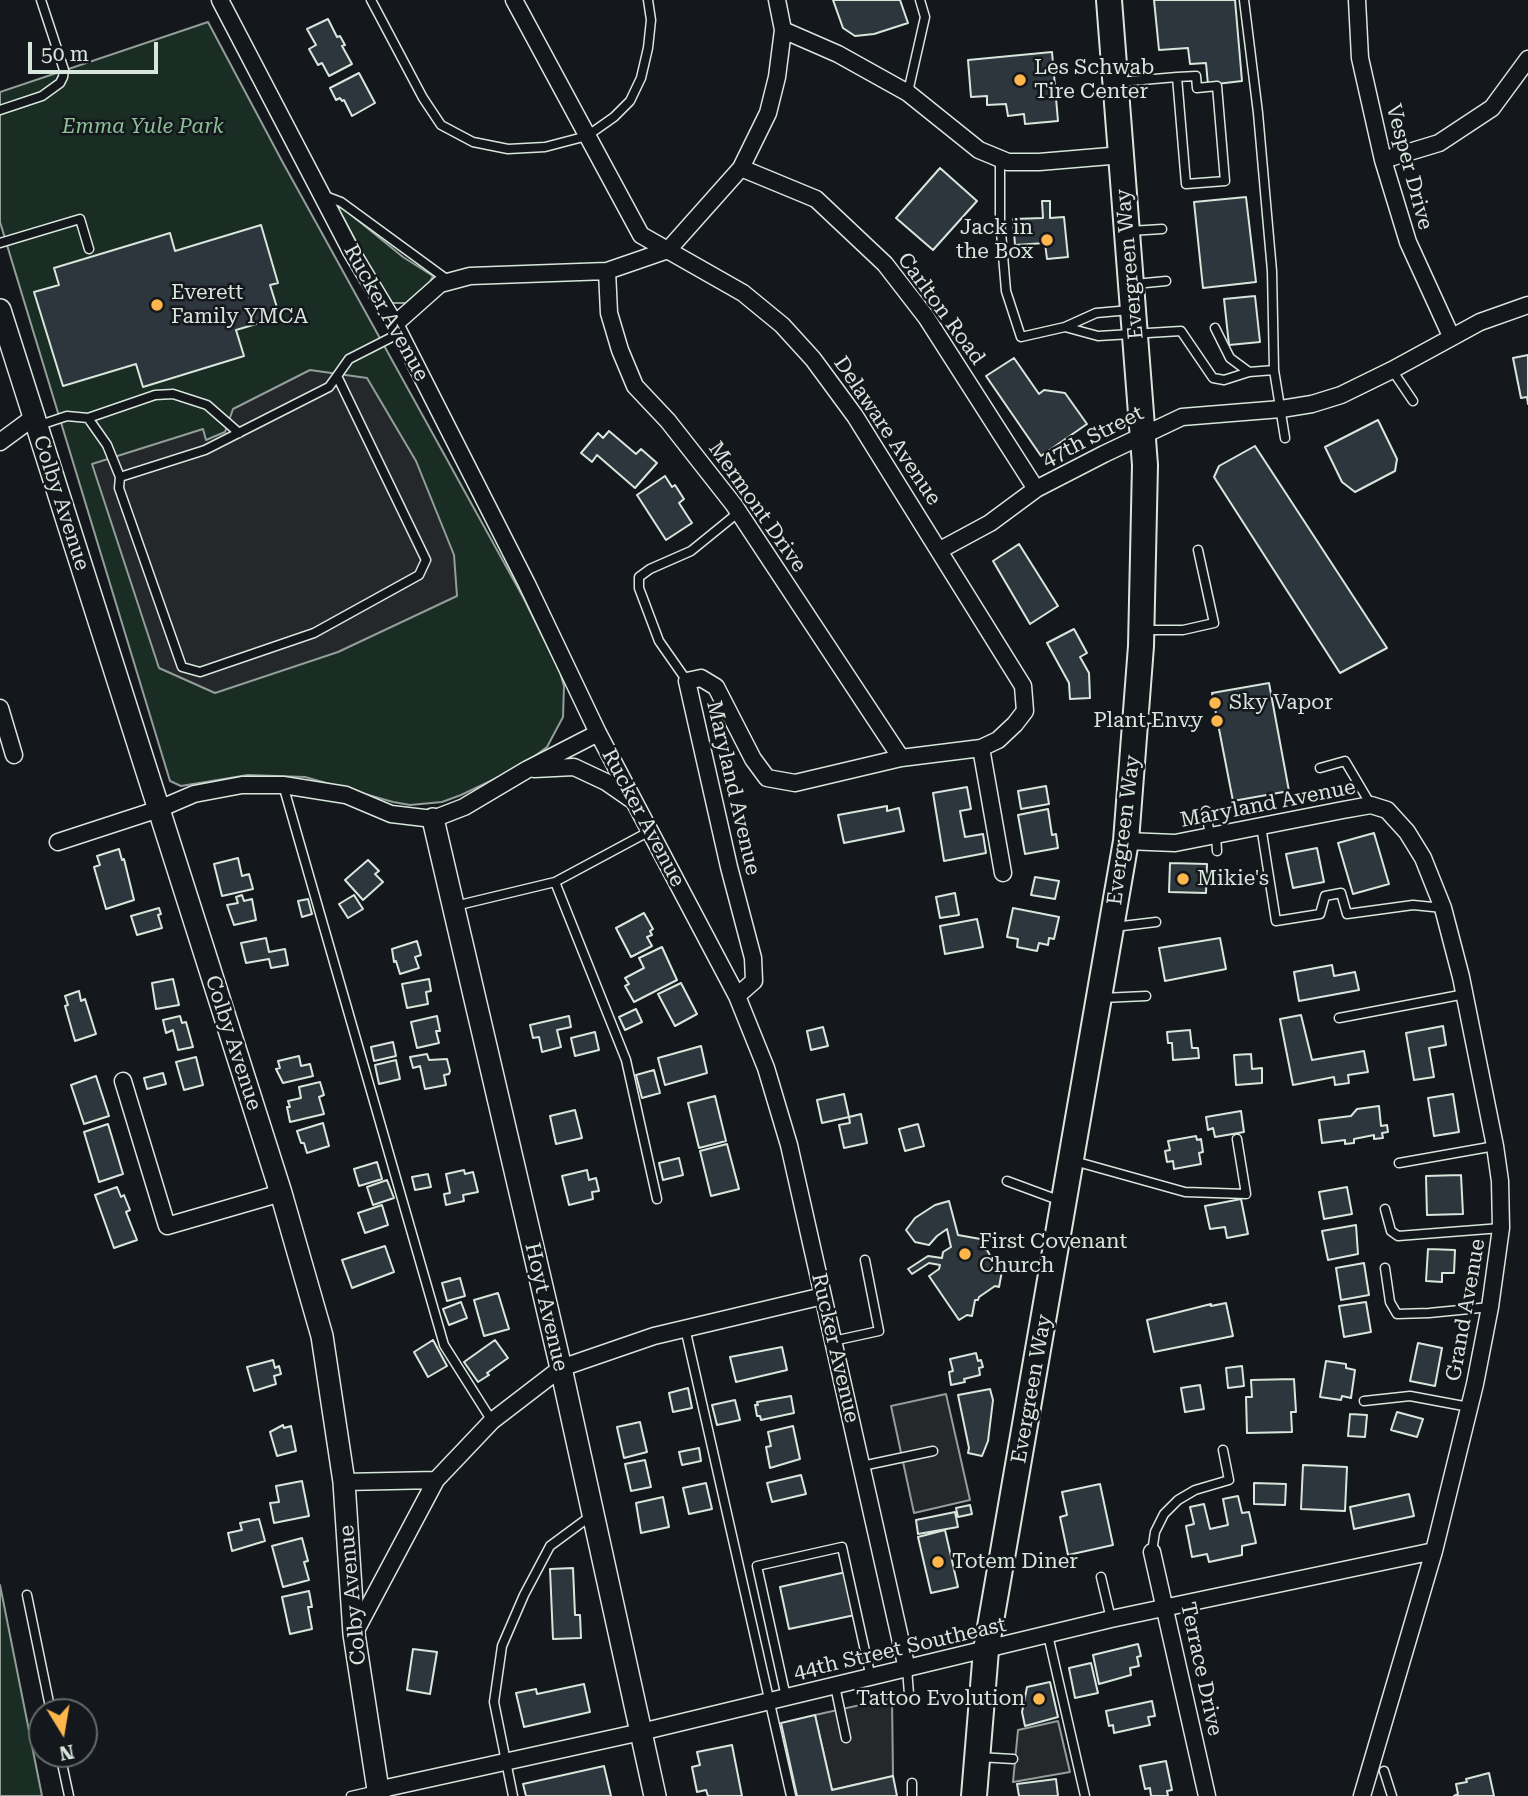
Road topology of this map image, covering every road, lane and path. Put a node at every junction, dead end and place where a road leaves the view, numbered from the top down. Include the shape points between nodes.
1 (41, 0) edge
2 (220, 0) edge
3 (371, 0) edge
4 (514, 0) edge
5 (648, 0) edge
6 (777, 0) edge
7 (920, 0) edge
8 (1109, 0) edge
9 (1244, 0) edge
10 (1357, 0) edge
11 (783, 30) junction
12 (1528, 59) edge
13 (1177, 77) junction
14 (1116, 83) junction
15 (908, 93) junction
16 (0, 110) edge
17 (587, 136) junction
18 (1122, 155) junction
19 (1000, 158) junction
20 (1383, 160) junction
21 (741, 168) junction
22 (322, 195) junction
23 (1162, 229) dead end
24 (1128, 231) junction
25 (0, 243) edge
26 (89, 249) dead end
27 (667, 250) junction
28 (607, 271) junction
29 (449, 281) junction
30 (1166, 281) dead end
31 (1132, 284) junction
32 (1528, 305) edge
33 (1134, 309) junction
34 (0, 310) edge
35 (1065, 327) junction
36 (397, 328) junction
37 (1214, 328) dead end
38 (1136, 335) junction
39 (1451, 336) junction
40 (1274, 370) junction
41 (1392, 370) junction
42 (1249, 372) junction
43 (337, 376) junction
44 (1413, 401) dead end
45 (1281, 409) junction
46 (88, 418) junction
47 (36, 422) junction
48 (239, 433) junction
49 (1143, 435) junction
50 (1285, 438) dead end
51 (0, 442) edge
52 (120, 477) junction
53 (1036, 489) junction
54 (739, 512) junction
55 (940, 550) junction
56 (1198, 550) dead end
57 (1141, 630) junction
58 (687, 681) junction
59 (1023, 686) joint
60 (0, 708) edge
61 (1135, 718) junction
62 (1192, 721) dead end
63 (598, 733) junction
64 (981, 748) junction
65 (14, 755) dead end
66 (901, 758) junction
67 (1320, 768) dead end
68 (528, 769) junction
69 (284, 785) junction
70 (634, 802) junction
71 (1371, 806) junction
72 (159, 809) junction
73 (1206, 811) dead end
74 (433, 819) junction
75 (1261, 826) junction
76 (650, 831) junction
77 (1407, 832) joint
78 (1126, 841) junction
79 (1214, 841) junction
80 (58, 842) dead end
81 (1003, 873) dead end
82 (555, 882) junction
83 (452, 906) junction
84 (1443, 908) junction
85 (1156, 922) dead end
86 (1112, 927) junction
87 (1465, 994) junction
88 (737, 996) junction
89 (1146, 996) dead end
90 (1099, 998) junction
91 (1339, 1018) dead end
92 (123, 1081) dead end
93 (1237, 1139) dead end
94 (1495, 1146) junction
95 (1071, 1160) junction
96 (1399, 1163) dead end
97 (1007, 1181) dead end
98 (281, 1193) junction
99 (657, 1199) dead end
100 (1064, 1202) junction
101 (1385, 1209) dead end
102 (1502, 1228) junction
103 (865, 1260) dead end
104 (1385, 1268) dead end
105 (824, 1296) junction
106 (1490, 1307) junction
107 (685, 1328) junction
108 (834, 1341) junction
109 (561, 1368) junction
110 (1364, 1401) dead end
111 (1469, 1407) junction
112 (492, 1421) junction
113 (1223, 1450) dead end
114 (933, 1451) dead end
115 (862, 1466) junction
116 (436, 1480) junction
117 (344, 1482) junction
118 (593, 1514) junction
119 (1434, 1551) junction
120 (1152, 1552) joint
121 (1101, 1577) dead end
122 (27, 1595) dead end
123 (1166, 1608) junction
124 (1111, 1619) junction
125 (354, 1633) junction
126 (1048, 1635) junction
127 (986, 1650) junction
128 (907, 1669) junction
129 (871, 1678) junction
130 (835, 1686) junction
131 (909, 1694) dead end
132 (786, 1697) junction
133 (48, 1698) edge
134 (769, 1702) junction
135 (641, 1732) junction
136 (846, 1738) dead end
137 (976, 1756) junction
138 (1013, 1759) dead end
139 (505, 1762) junction
140 (63, 1768) edge
141 (1381, 1771) junction
142 (912, 1783) dead end
143 (378, 1793) edge
144 (69, 1796) edge
145 (351, 1796) edge
146 (513, 1796) edge
147 (655, 1796) edge
148 (791, 1796) edge
149 (912, 1796) edge
150 (974, 1796) edge
151 (1085, 1796) edge
152 (1207, 1796) edge
153 (1362, 1796) edge
154 (1392, 1796) edge

1 - 16 lane via 63,77 43,96
2 - 22 street, Rucker Avenue
3 - 17 lane via 441,125 474,142 508,149 545,147
4 - 17 street, Delaware Avenue
5 - 17 lane via 651,20 641,78 630,101
6 - 11 street
7 - 15 lane via 925,17
8 - 14 main road, Evergreen Way
9 - 40 lane via 1269,245
10 - 20 street, Vesper Drive via 1360,58
11 - 15 street
11 - 21 street via 768,113
12 - 20 street via 1492,108 1439,143
13 - 13 lane via 1186,184 1225,180 1217,86 1197,88 1196,76
13 - 14 lane
14 - 18 main road, Evergreen Way
15 - 19 street via 979,150
17 - 27 street, Delaware Avenue via 641,235
18 - 19 street via 1039,162
18 - 24 main road, Evergreen Way
19 - 35 lane via 1006,291 1021,337
20 - 39 street, Vesper Drive via 1408,242
21 - 27 street
21 - 53 street, Carlton Road via 816,199 885,264 926,317
22 - 29 lane via 341,202
22 - 36 street, Rucker Avenue
23 - 24 lane
24 - 31 main road, Evergreen Way
25 - 26 lane via 80,219
27 - 28 street
27 - 55 street, Delaware Avenue via 743,293 813,359
28 - 29 street via 470,276
28 - 54 street, Mermont Drive via 610,313 635,386
29 - 36 street via 440,284
30 - 31 lane
31 - 33 main road, Evergreen Way
32 - 39 street, 47th Street
33 - 35 lane via 1096,313
33 - 38 main road, Evergreen Way
34 - 47 main road, Colby Avenue
35 - 38 lane via 1098,336
36 - 43 lane via 349,359
36 - 63 street, Rucker Avenue
37 - 42 lane via 1230,358
38 - 42 lane via 1181,331 1213,378 1224,380
38 - 49 main road, Evergreen Way
39 - 41 street, 47th Street
40 - 42 lane
40 - 45 lane
41 - 44 lane
41 - 45 street, 47th Street via 1341,395
43 - 48 lane via 329,387
43 - 52 lane via 426,560 419,575 314,633 201,672 182,667 119,488
45 - 49 street, 47th Street via 1182,417
45 - 50 lane
46 - 47 lane via 67,416
46 - 48 lane via 155,395 173,394 207,405
46 - 52 lane via 107,445
47 - 51 street
47 - 72 main road, Colby Avenue
48 - 52 lane via 205,450
49 - 53 street, 47th Street
49 - 57 main road, Evergreen Way
53 - 55 street, 47th Street via 990,523
54 - 58 lane via 691,551 639,577 659,641
54 - 66 street, Mermont Drive
55 - 59 street, Delaware Avenue
56 - 57 lane via 1214,623 1183,630
57 - 61 main road, Evergreen Way
58 - 66 street, Maryland Avenue via 701,678 716,687 767,778 795,783
58 - 88 street, Maryland Avenue via 753,958 754,981
59 - 64 street, Maryland Avenue via 1024,711 1016,724
60 - 65 street
61 - 62 lane
61 - 78 main road, Evergreen Way
63 - 68 street
63 - 70 street, Rucker Avenue
64 - 66 street, Maryland Avenue
64 - 81 street
67 - 71 lane via 1345,761
68 - 70 street via 574,767
68 - 74 street via 464,807
69 - 72 street via 242,785 194,794
69 - 74 street via 346,796 391,814
69 - 112 lane via 444,1345
70 - 76 street, Rucker Avenue
71 - 75 street, Maryland Avenue
71 - 77 street, Maryland Avenue via 1387,810
72 - 80 street
72 - 98 main road, Colby Avenue
73 - 79 lane
74 - 83 main road, Hoyt Avenue
75 - 79 street, Maryland Avenue
75 - 84 lane via 1276,920 1320,914 1325,896 1341,893 1347,914 1413,905
76 - 82 lane
76 - 88 street, Rucker Avenue
77 - 84 street, Grand Avenue
78 - 79 street, Maryland Avenue
78 - 86 main road, Evergreen Way
82 - 83 lane
82 - 99 lane via 626,1060
83 - 109 main road, Hoyt Avenue
84 - 87 street, Grand Avenue
85 - 86 lane
86 - 90 main road, Evergreen Way
87 - 91 lane
87 - 94 street, Grand Avenue
88 - 105 street, Rucker Avenue via 766,1068 789,1145
89 - 90 lane
90 - 95 main road, Evergreen Way
92 - 98 street via 167,1226
93 - 95 lane via 1246,1194 1185,1192
94 - 96 lane
94 - 102 street, Grand Avenue
95 - 100 main road, Evergreen Way
97 - 100 lane
98 - 117 main road, Colby Avenue via 322,1336
100 - 127 main road, Evergreen Way
101 - 102 lane via 1391,1231 1398,1236
102 - 106 street, Grand Avenue
103 - 108 lane via 879,1331
104 - 106 lane via 1397,1314
105 - 107 street
105 - 108 street, Rucker Avenue
106 - 111 street, Grand Avenue
107 - 109 street
107 - 134 lane
108 - 115 street, Rucker Avenue
109 - 112 street
109 - 118 main road, Hoyt Avenue
110 - 111 lane via 1410,1396
111 - 119 street, Grand Avenue
112 - 116 street
113 - 120 lane via 1229,1480 1178,1500 1155,1532
114 - 115 lane
115 - 128 street, Rucker Avenue
116 - 117 street
116 - 125 street
117 - 125 main road, Colby Avenue
118 - 135 main road, Hoyt Avenue
118 - 139 lane via 550,1546 502,1646 494,1702
119 - 123 street, 44th Street Southeast
119 - 141 street, Grand Avenue
120 - 123 street, Terrace Drive
121 - 124 lane
122 - 133 lane
123 - 124 street, 44th Street Southeast
123 - 152 street, Terrace Drive
124 - 126 street, 44th Street Southeast
125 - 143 main road, Colby Avenue
126 - 127 street, 44th Street Southeast
126 - 151 lane
127 - 128 street, 44th Street Southeast
127 - 137 main road
128 - 129 street, 44th Street Southeast
128 - 131 lane, Rucker Avenue
129 - 130 street, 44th Street Southeast
129 - 132 lane via 842,1547 757,1566
130 - 132 street, 44th Street Southeast
130 - 136 lane
132 - 134 street, 44th Street Southeast
134 - 135 street, 44th Street Southeast
134 - 148 lane
135 - 139 street, 44th Street Southeast
135 - 147 main road, Hoyt Avenue
137 - 138 lane
137 - 150 main road
139 - 143 street, 44th Street Southeast
139 - 146 lane
140 - 144 lane
141 - 153 street, Grand Avenue
141 - 154 lane
142 - 149 lane
143 - 145 lane

